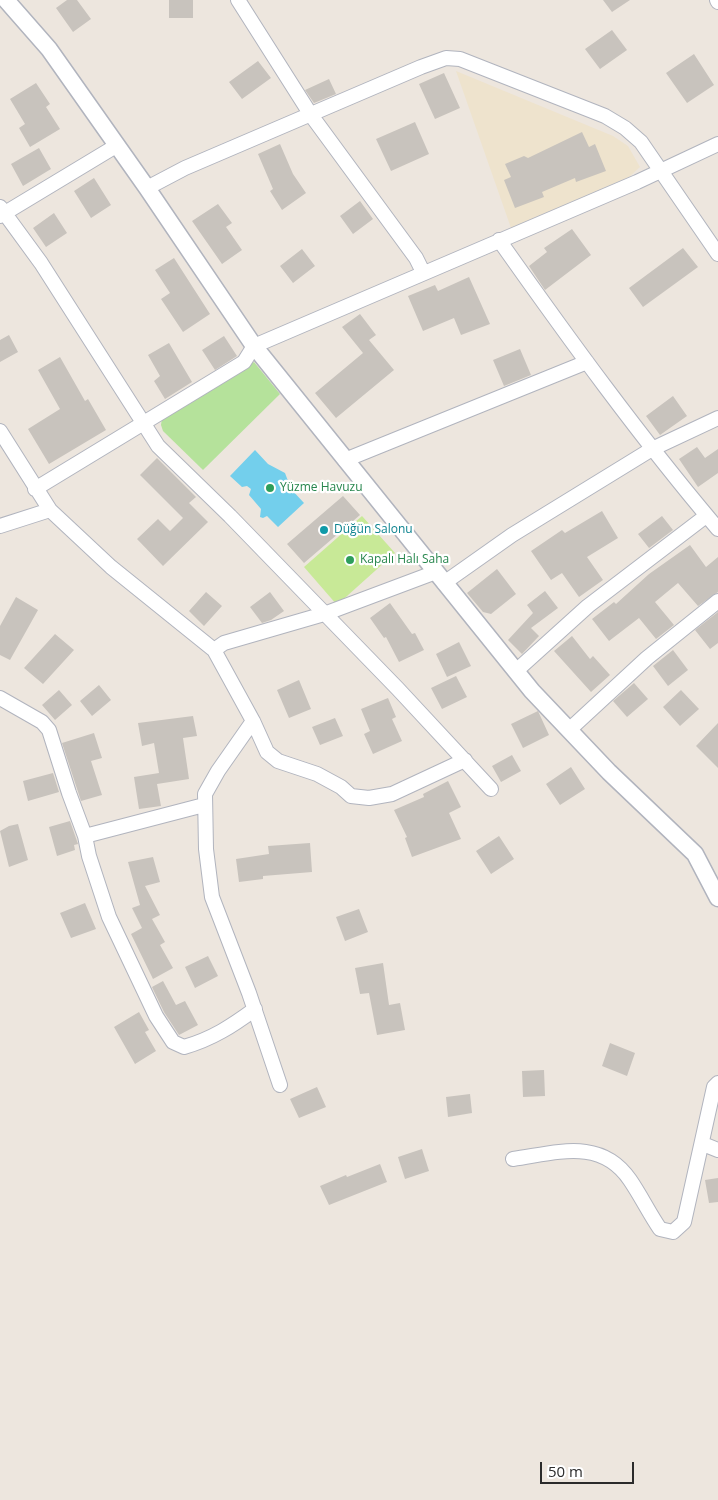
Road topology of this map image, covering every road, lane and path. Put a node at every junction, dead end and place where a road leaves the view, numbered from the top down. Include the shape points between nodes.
1 (6, 0) edge
2 (238, 0) edge
3 (311, 115) junction
4 (718, 144) edge
5 (116, 146) junction
6 (662, 170) junction
7 (147, 188) junction
8 (2, 212) edge
9 (499, 240) junction
10 (718, 254) edge
11 (423, 272) junction
12 (254, 346) junction
13 (587, 362) junction
14 (718, 418) edge
15 (142, 422) junction
16 (0, 431) edge
17 (652, 449) junction
18 (345, 460) junction
19 (35, 489) junction
20 (50, 510) junction
21 (706, 516) junction
22 (0, 526) edge
23 (718, 529) edge
24 (440, 577) junction
25 (718, 601) edge
26 (324, 614) junction
27 (214, 650) junction
28 (516, 671) junction
29 (0, 698) edge
30 (253, 721) junction
31 (569, 730) junction
32 (465, 760) junction
33 (491, 789) dead end
34 (204, 805) junction
35 (85, 836) junction
36 (718, 898) edge
37 (255, 1009) junction
38 (718, 1083) edge
39 (280, 1086) dead end
40 (703, 1144) junction
41 (718, 1150) edge
42 (513, 1159) dead end

1 - 5 street via 49,49
2 - 3 street
3 - 6 street via 421,67 446,58 460,59 605,116 641,142
3 - 7 street via 185,168
3 - 11 street
4 - 6 street
5 - 7 street
5 - 8 street
6 - 9 street
6 - 10 street
7 - 12 street
8 - 15 street via 40,262
9 - 11 street
9 - 13 street
11 - 12 street
12 - 15 street via 244,362
12 - 18 street
13 - 17 street
13 - 18 street
14 - 17 street
15 - 19 street
15 - 26 street via 158,446
16 - 19 street
17 - 21 street
17 - 24 street
18 - 24 street
19 - 20 street
20 - 22 street
20 - 27 street via 111,567
21 - 23 street
21 - 28 street via 588,606
24 - 26 street
24 - 28 street
25 - 31 street via 647,658
26 - 27 street via 224,643
26 - 32 street
27 - 30 street
28 - 31 street
29 - 35 street via 42,722 49,730
30 - 32 street via 267,752 278,761 317,774 341,786 352,796 369,798 392,794
30 - 34 street via 218,771 205,794
31 - 36 street via 695,854
32 - 33 street
34 - 35 street
34 - 37 street via 212,897
35 - 37 street via 109,918 156,1016 173,1042 184,1047 202,1042 230,1028
37 - 39 street
38 - 40 street via 714,1087
40 - 41 street
40 - 42 street via 684,1222 673,1232 660,1229 629,1178 611,1159 584,1150

